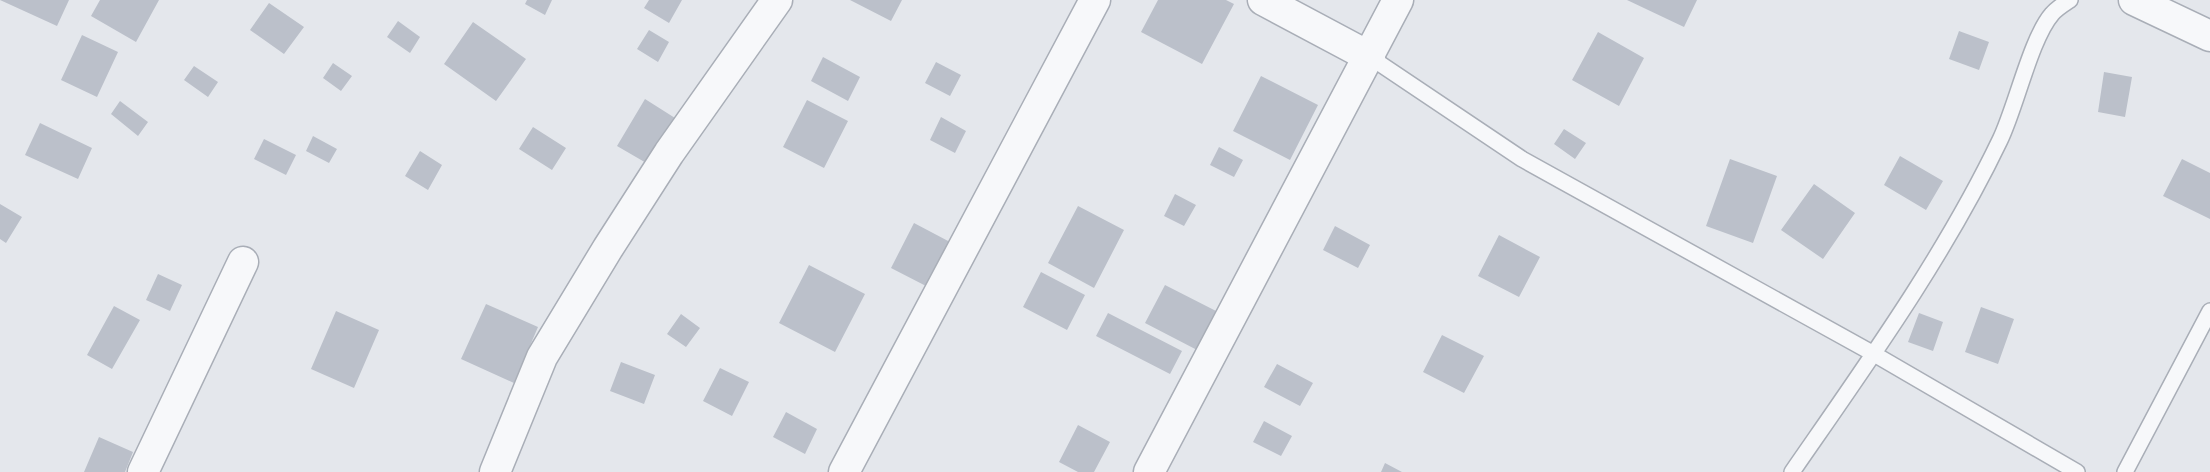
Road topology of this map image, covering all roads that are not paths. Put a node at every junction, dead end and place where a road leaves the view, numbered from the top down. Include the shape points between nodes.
1 (777, 0) edge
2 (1095, 0) edge
3 (1263, 0) edge
4 (1398, 0) edge
5 (2070, 0) edge
6 (2134, 0) edge
7 (2210, 36) edge
8 (1370, 57) junction
9 (243, 262) dead end
10 (2210, 310) edge
11 (1874, 354) junction
12 (143, 472) edge
13 (495, 472) edge
14 (844, 472) edge
15 (1149, 472) edge
16 (1792, 472) edge
17 (2077, 472) edge
18 (2125, 472) edge

1 - 13 street via 669,153 554,337
2 - 14 street
3 - 8 street
4 - 8 street
5 - 11 lane via 2051,15 2040,32 2002,136 1978,186
6 - 7 street
8 - 11 lane via 1522,159
8 - 15 street
9 - 12 street
10 - 18 lane
11 - 16 lane
11 - 17 lane

